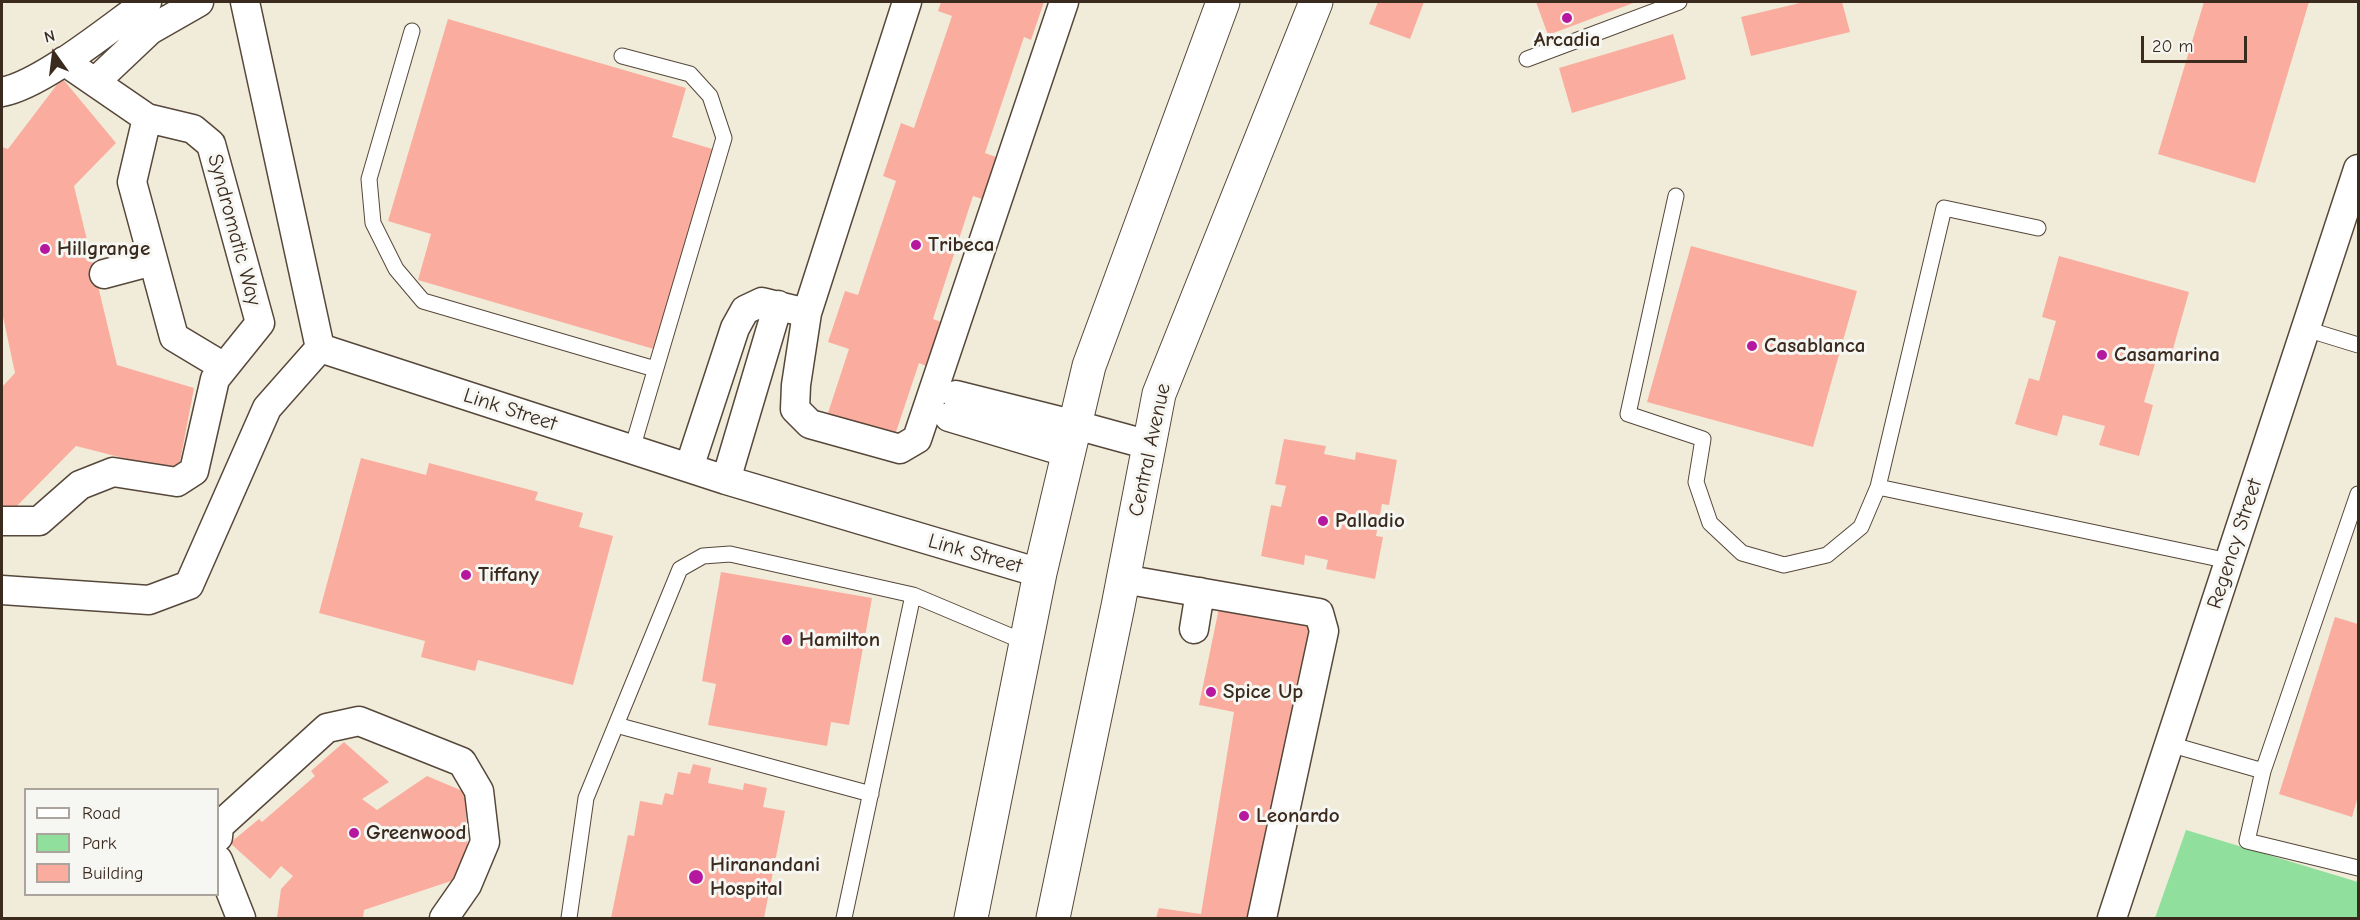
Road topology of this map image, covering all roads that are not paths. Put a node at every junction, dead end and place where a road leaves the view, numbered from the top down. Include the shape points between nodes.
1 (147, 2) edge
2 (199, 2) edge
3 (245, 2) edge
4 (907, 2) edge
5 (1064, 2) edge
6 (1223, 2) edge
7 (1316, 2) edge
8 (1680, 2) edge
9 (412, 32) dead end
10 (622, 56) dead end
11 (1527, 59) dead end
12 (64, 61) junction
13 (95, 82) junction
14 (2, 92) edge
15 (147, 118) junction
16 (2358, 169) edge
17 (1676, 196) dead end
18 (2350, 220) edge
19 (2037, 228) dead end
20 (153, 261) junction
21 (104, 274) dead end
22 (778, 305) junction
23 (807, 314) junction
24 (2306, 329) junction
25 (2358, 345) edge
26 (320, 348) junction
27 (224, 367) junction
28 (655, 369) junction
29 (952, 406) dead end
30 (1073, 439) junction
31 (1149, 446) junction
32 (632, 449) junction
33 (689, 468) junction
34 (726, 480) junction
35 (1878, 487) junction
36 (2358, 494) edge
37 (2, 521) edge
38 (2229, 561) junction
39 (1040, 573) junction
40 (1123, 579) junction
41 (2, 590) edge
42 (1200, 592) junction
43 (913, 595) junction
44 (1194, 629) dead end
45 (1027, 643) junction
46 (616, 725) junction
47 (2169, 744) junction
48 (2263, 771) junction
49 (871, 794) junction
50 (219, 826) edge
51 (219, 863) edge
52 (2358, 868) edge
53 (241, 918) edge
54 (448, 918) edge
55 (569, 918) edge
56 (844, 918) edge
57 (971, 918) edge
58 (1053, 918) edge
59 (1262, 918) edge
60 (2112, 918) edge

1 - 12 street
2 - 13 street via 150,30
3 - 26 street
4 - 23 street
5 - 23 street via 917,439 900,449 810,424 795,409
6 - 30 main road via 1089,366
7 - 31 main road, Central Avenue via 1159,394
8 - 11 lane
9 - 28 lane via 369,179 373,222 396,269 423,301
10 - 28 lane via 690,74 710,96 724,138
12 - 13 street, Syndromatic Way
12 - 14 street via 14,90
13 - 15 street, Syndromatic Way
15 - 20 street via 132,182
15 - 27 street, Syndromatic Way via 192,129 211,144 260,323
16 - 18 street, Regency Street
17 - 35 lane via 1628,414 1703,439 1696,482 1710,523 1742,553 1784,565 1827,555 1861,527
18 - 24 street, Regency Street
19 - 35 lane via 1944,208
20 - 21 street
20 - 27 street via 174,337
22 - 23 street
22 - 33 street via 762,302 745,310 735,328
22 - 34 street
24 - 25 lane
24 - 38 street, Regency Street
26 - 32 street, Link Street
26 - 41 street via 267,408 189,585 149,600
27 - 37 street, Syndromatic Way via 215,379 194,471 177,482 113,472 81,485 39,521
28 - 32 lane
29 - 30 street
30 - 31 street
30 - 39 main road
31 - 40 main road, Central Avenue
32 - 33 street, Link Street
33 - 34 street, Link Street
34 - 39 street, Link Street
35 - 38 lane
36 - 48 lane
38 - 47 street, Regency Street
39 - 45 main road
40 - 42 street
40 - 58 main road, Central Avenue
42 - 44 street
42 - 59 street via 1319,613 1324,632
43 - 45 lane
43 - 46 lane via 730,554 703,556 680,569
43 - 49 lane
45 - 57 main road
46 - 49 lane
46 - 55 lane via 586,798
47 - 48 lane
47 - 60 street, Regency Street
48 - 52 lane via 2247,841
49 - 56 lane
50 - 54 street via 327,728 359,721 462,762 479,791 485,842
51 - 53 street

